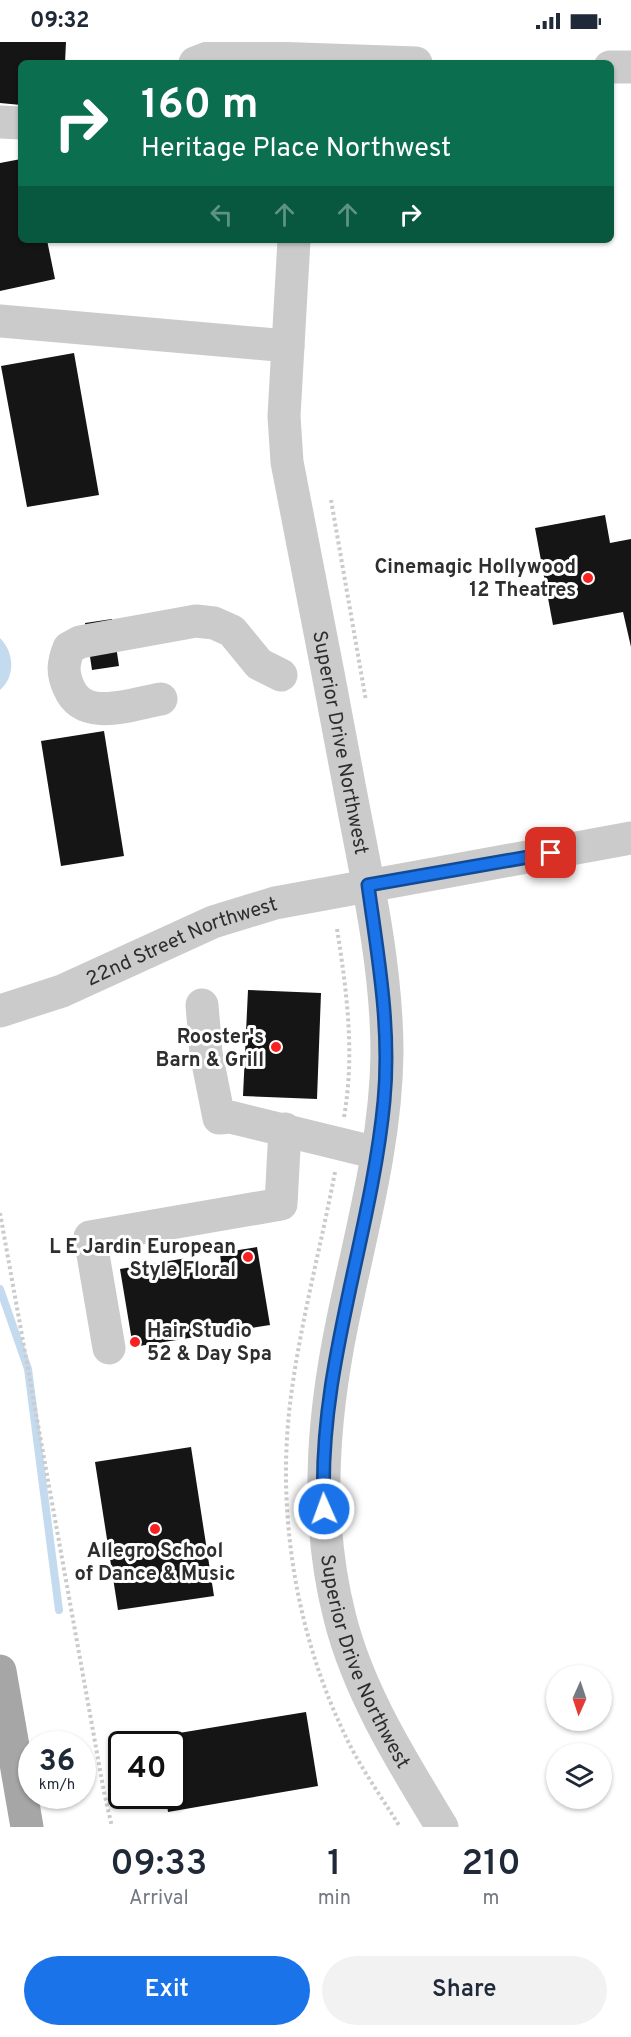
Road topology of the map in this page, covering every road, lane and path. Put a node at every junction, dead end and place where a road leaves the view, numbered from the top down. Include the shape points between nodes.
1 (304, 55) edge
2 (203, 60) edge
3 (374, 60) edge
4 (614, 67) edge
5 (631, 67) edge
6 (0, 122) edge
7 (18, 123) edge
8 (294, 243) edge
9 (0, 321) edge
10 (288, 346) junction
11 (331, 500) dead end
12 (281, 675) dead end
13 (161, 699) dead end
14 (367, 708) dead end
15 (631, 838) edge
16 (368, 885) junction
17 (202, 1005) dead end
18 (0, 1011) edge
19 (285, 1129) junction
20 (377, 1153) junction
21 (0, 1213) edge
22 (109, 1348) dead end
23 (0, 1671) edge
24 (27, 1827) edge
25 (112, 1827) edge
26 (442, 1827) edge

1 - 2 street
1 - 3 street
4 - 5 street
6 - 7 street
8 - 10 street, Superior Drive Northwest
9 - 10 street
10 - 16 street, Superior Drive Northwest via 284,416 287,462
11 - 14 path
12 - 13 street via 260,664 232,631 214,623 196,621 80,642 69,648 63,663 65,680 74,699 86,708 128,706
15 - 16 street, 22nd Street Northwest
16 - 18 street, 22nd Street Northwest via 274,903 213,921 62,991
16 - 20 street, Superior Drive Northwest via 385,1001 387,1053
17 - 19 street via 206,1053 219,1118
19 - 20 street
19 - 22 street via 281,1204 90,1237
20 - 26 street, Superior Drive Northwest via 329,1392 322,1486 325,1532 340,1621 354,1659 398,1755
21 - 25 path
23 - 24 main road

